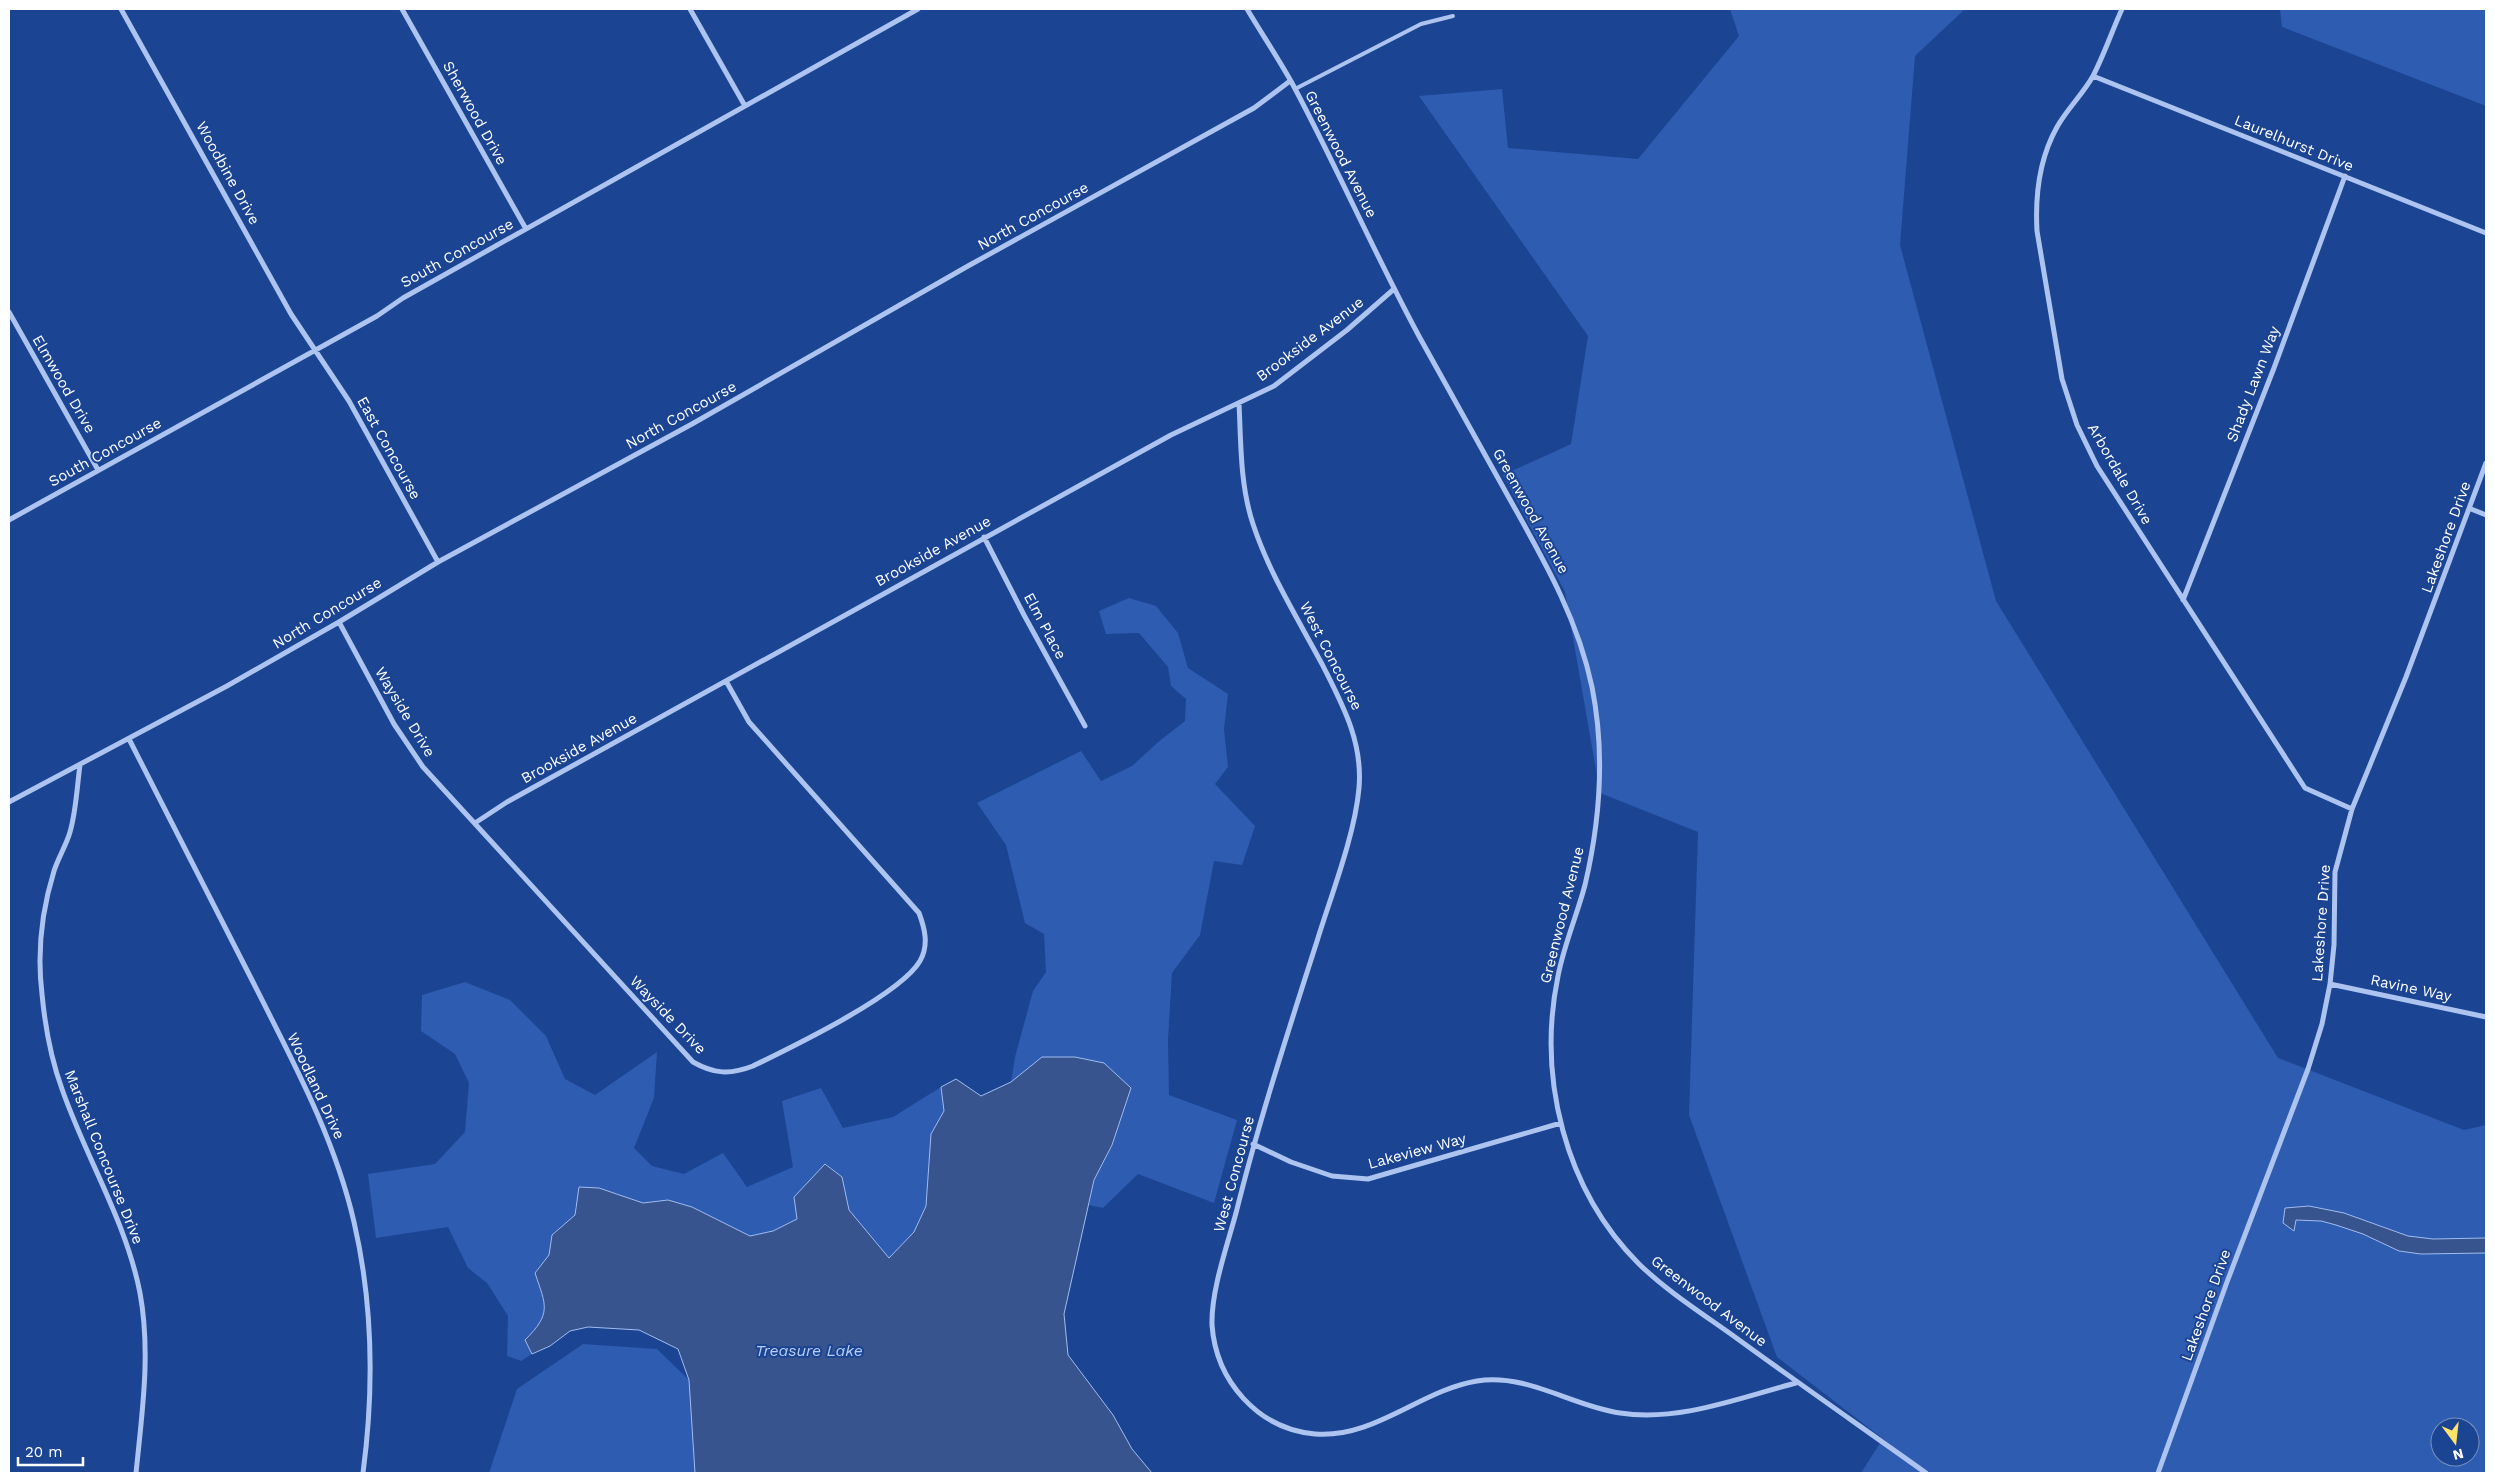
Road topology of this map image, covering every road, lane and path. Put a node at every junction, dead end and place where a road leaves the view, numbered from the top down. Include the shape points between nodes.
1 (121, 9) edge
2 (402, 9) edge
3 (690, 9) edge
4 (918, 9) edge
5 (1247, 9) edge
6 (2122, 9) edge
7 (1453, 16) dead end
8 (2093, 76) junction
9 (1290, 81) junction
10 (1294, 89) junction
11 (745, 106) junction
12 (2345, 176) junction
13 (526, 229) junction
14 (2486, 233) edge
15 (1394, 289) junction
16 (9, 312) edge
17 (316, 349) junction
18 (1239, 403) junction
19 (2486, 463) edge
20 (98, 470) junction
21 (2471, 509) junction
22 (2486, 515) edge
23 (9, 520) edge
24 (984, 537) junction
25 (438, 562) junction
26 (2183, 600) junction
27 (339, 622) junction
28 (726, 681) junction
29 (1085, 726) dead end
30 (129, 739) junction
31 (80, 765) junction
32 (9, 802) edge
33 (2352, 809) junction
34 (474, 823) junction
35 (2330, 984) junction
36 (2486, 1017) edge
37 (1561, 1123) junction
38 (1254, 1144) junction
39 (1796, 1383) junction
40 (136, 1473) edge
41 (363, 1473) edge
42 (1926, 1473) edge
43 (2158, 1473) edge

1 - 17 street, Woodbine Drive via 291,314
2 - 13 street, Sherwood Drive
3 - 11 street
4 - 11 street, South Concourse
5 - 9 street, Greenwood Avenue
6 - 8 street, Arbordale Drive
7 - 10 lane via 1421,24
8 - 12 street, Laurelhurst Drive
8 - 26 street, Arbordale Drive via 2057,126 2042,164 2035,207 2040,257 2062,380 2077,425 2097,466
9 - 10 street, Greenwood Avenue
9 - 25 street, North Concourse via 1254,108 692,424
10 - 15 street, Greenwood Avenue
11 - 13 street, South Concourse
12 - 14 street, Laurelhurst Drive
12 - 26 street, Shady Lawn Way
13 - 17 street, South Concourse
15 - 18 street, Brookside Avenue via 1274,386
15 - 37 street, Greenwood Avenue via 1558,587 1578,634 1592,686 1599,756 1595,829 1585,884 1558,974 1550,1023 1551,1073
16 - 20 street, Elmwood Drive
17 - 20 street, South Concourse
17 - 25 street, East Concourse via 349,401
18 - 24 street, Brookside Avenue via 1171,435
18 - 38 street, West Concourse via 1243,479 1253,525 1344,707 1355,740 1359,770 1356,808 1336,882
19 - 21 street, Lakeshore Drive
20 - 23 street, South Concourse
21 - 22 street
21 - 33 street, Lakeshore Drive
24 - 28 street, Brookside Avenue
24 - 29 street, Elm Place
25 - 27 street, North Concourse
26 - 33 street, Arbordale Drive via 2305,788
27 - 30 street, North Concourse
27 - 34 street, Wayside Drive via 410,750
28 - 34 street, Brookside Avenue
28 - 34 street, Wayside Drive via 749,722 910,901 925,930 921,959 912,973 890,991 798,1043 738,1072 723,1074 693,1062
30 - 31 street, North Concourse
30 - 41 street, Woodland Drive via 312,1099 343,1182 362,1259 368,1318 370,1397
31 - 32 street, North Concourse
31 - 40 street, Marshall Concourse Drive via 70,832 54,870 45,907 40,950 41,992 49,1043 61,1088 118,1220 140,1293 146,1376
33 - 35 street, Lakeshore Drive via 2335,872
35 - 36 street, Ravine Way
35 - 43 street, Lakeshore Drive via 2308,1068
37 - 38 street, Lakeview Way via 1368,1179 1332,1176 1291,1162
37 - 39 street, Greenwood Avenue via 1584,1188 1622,1246 1664,1286
38 - 39 street, West Concourse via 1216,1291 1212,1320 1215,1347 1230,1383 1266,1418 1291,1429 1314,1434 1348,1432 1443,1390 1478,1381 1523,1384 1588,1406 1637,1415 1687,1412
39 - 42 street, Greenwood Avenue

